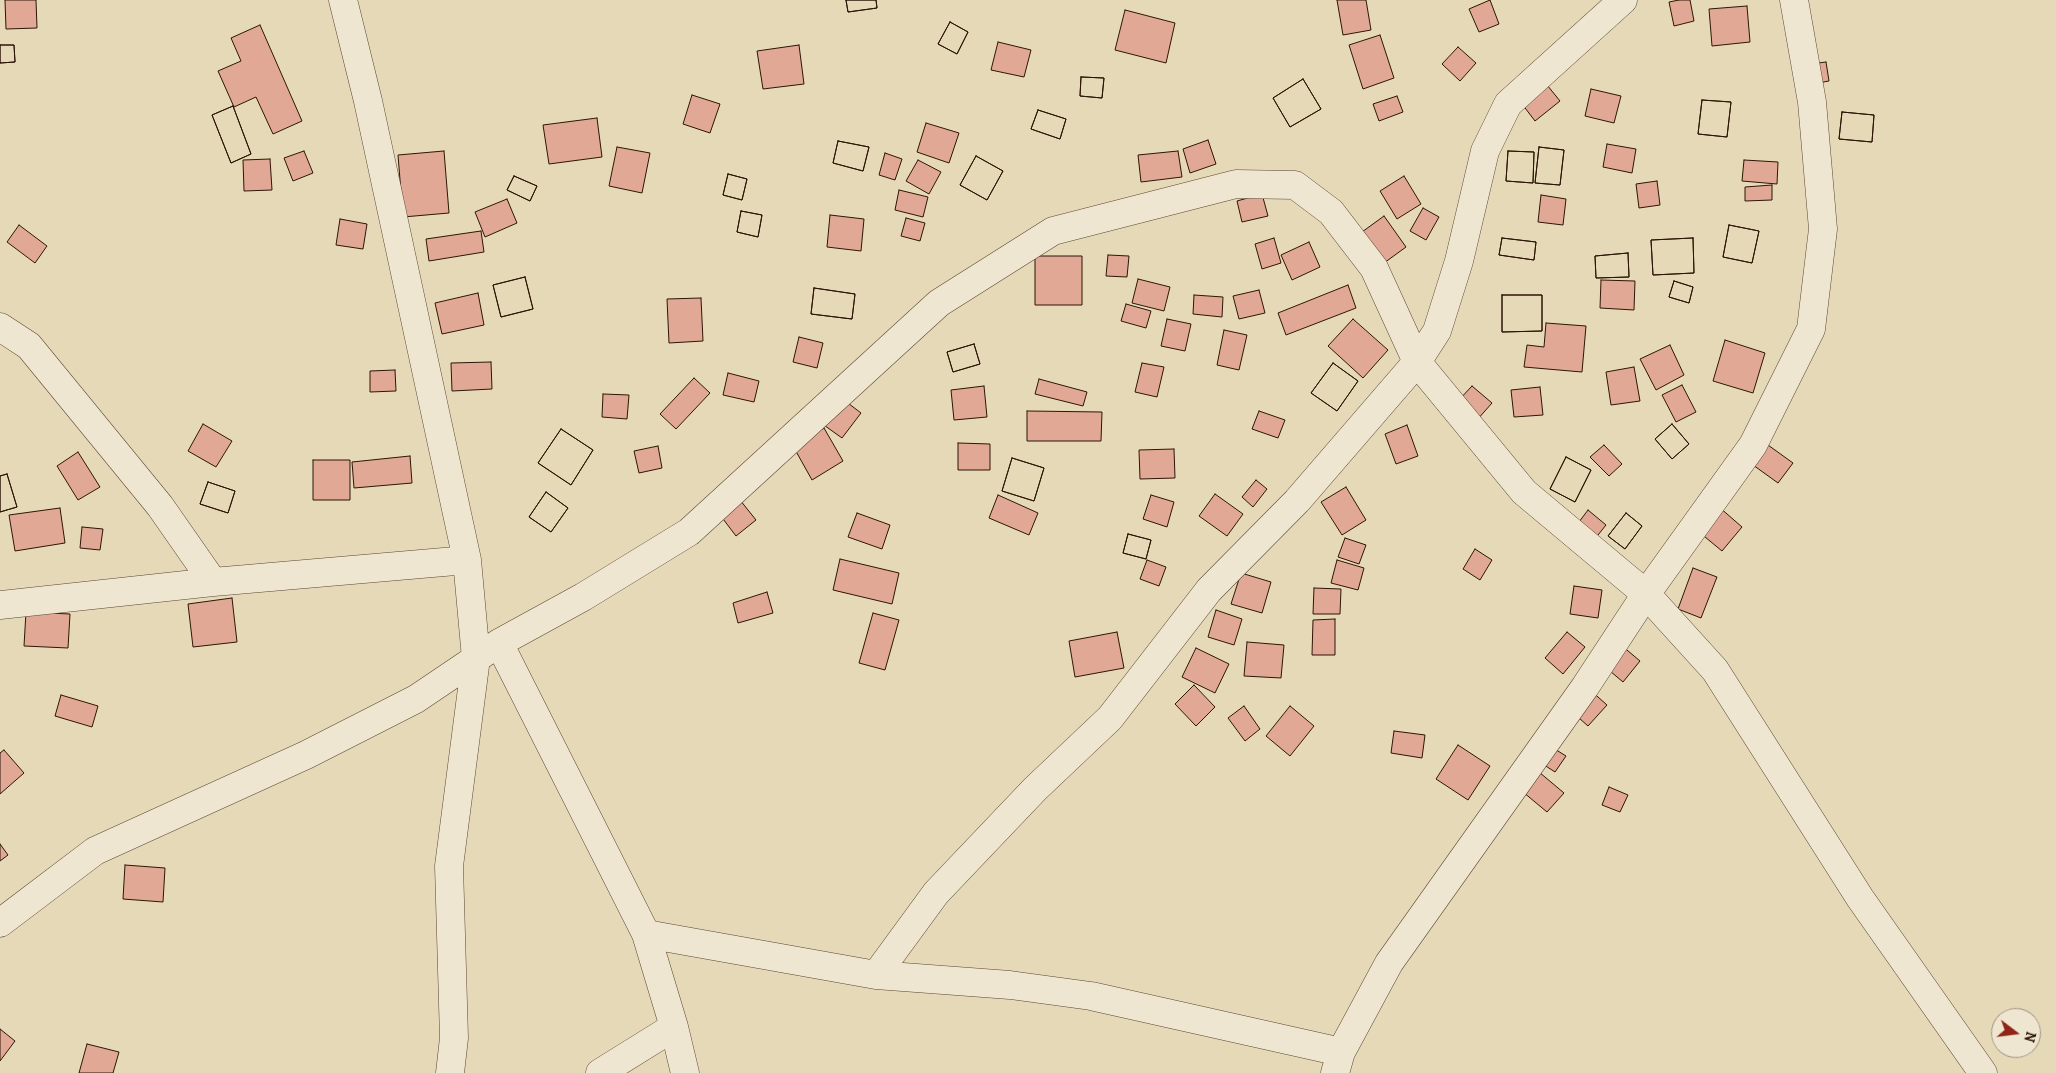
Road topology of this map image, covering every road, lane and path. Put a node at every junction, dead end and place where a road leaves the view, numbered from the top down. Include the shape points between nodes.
1 (343, 0) edge
2 (1623, 0) edge
3 (1794, 0) edge
4 (0, 327) edge
5 (1418, 362) junction
6 (468, 560) junction
7 (213, 582) junction
8 (1646, 594) junction
9 (0, 605) edge
10 (499, 643) junction
11 (476, 658) junction
12 (0, 923) edge
13 (646, 934) junction
14 (876, 975) junction
15 (674, 1027) junction
16 (1338, 1063) edge
17 (450, 1073) edge
18 (600, 1073) edge
19 (685, 1073) edge
20 (1984, 1073) edge

1 - 6 street
2 - 5 street via 1508,104 1485,151 1437,331
3 - 8 street via 1812,102 1823,229 1811,328 1753,445
4 - 7 street via 29,346 160,506
5 - 8 street via 1524,492
5 - 10 street via 1374,268 1331,212 1295,185 1236,184 1053,231 939,303 689,532 583,597
5 - 14 street via 1297,500 1209,590 1110,718 1035,789 936,894
6 - 7 street
6 - 11 street
7 - 9 street
8 - 16 street via 1585,687 1389,964
8 - 20 street via 1715,670 1860,898
10 - 11 street
10 - 13 street
11 - 12 street via 416,699 306,755 95,851
11 - 17 street via 449,866 454,1038
13 - 14 street
13 - 15 street
14 - 16 street via 1010,985 1091,996
15 - 18 street
15 - 19 street

